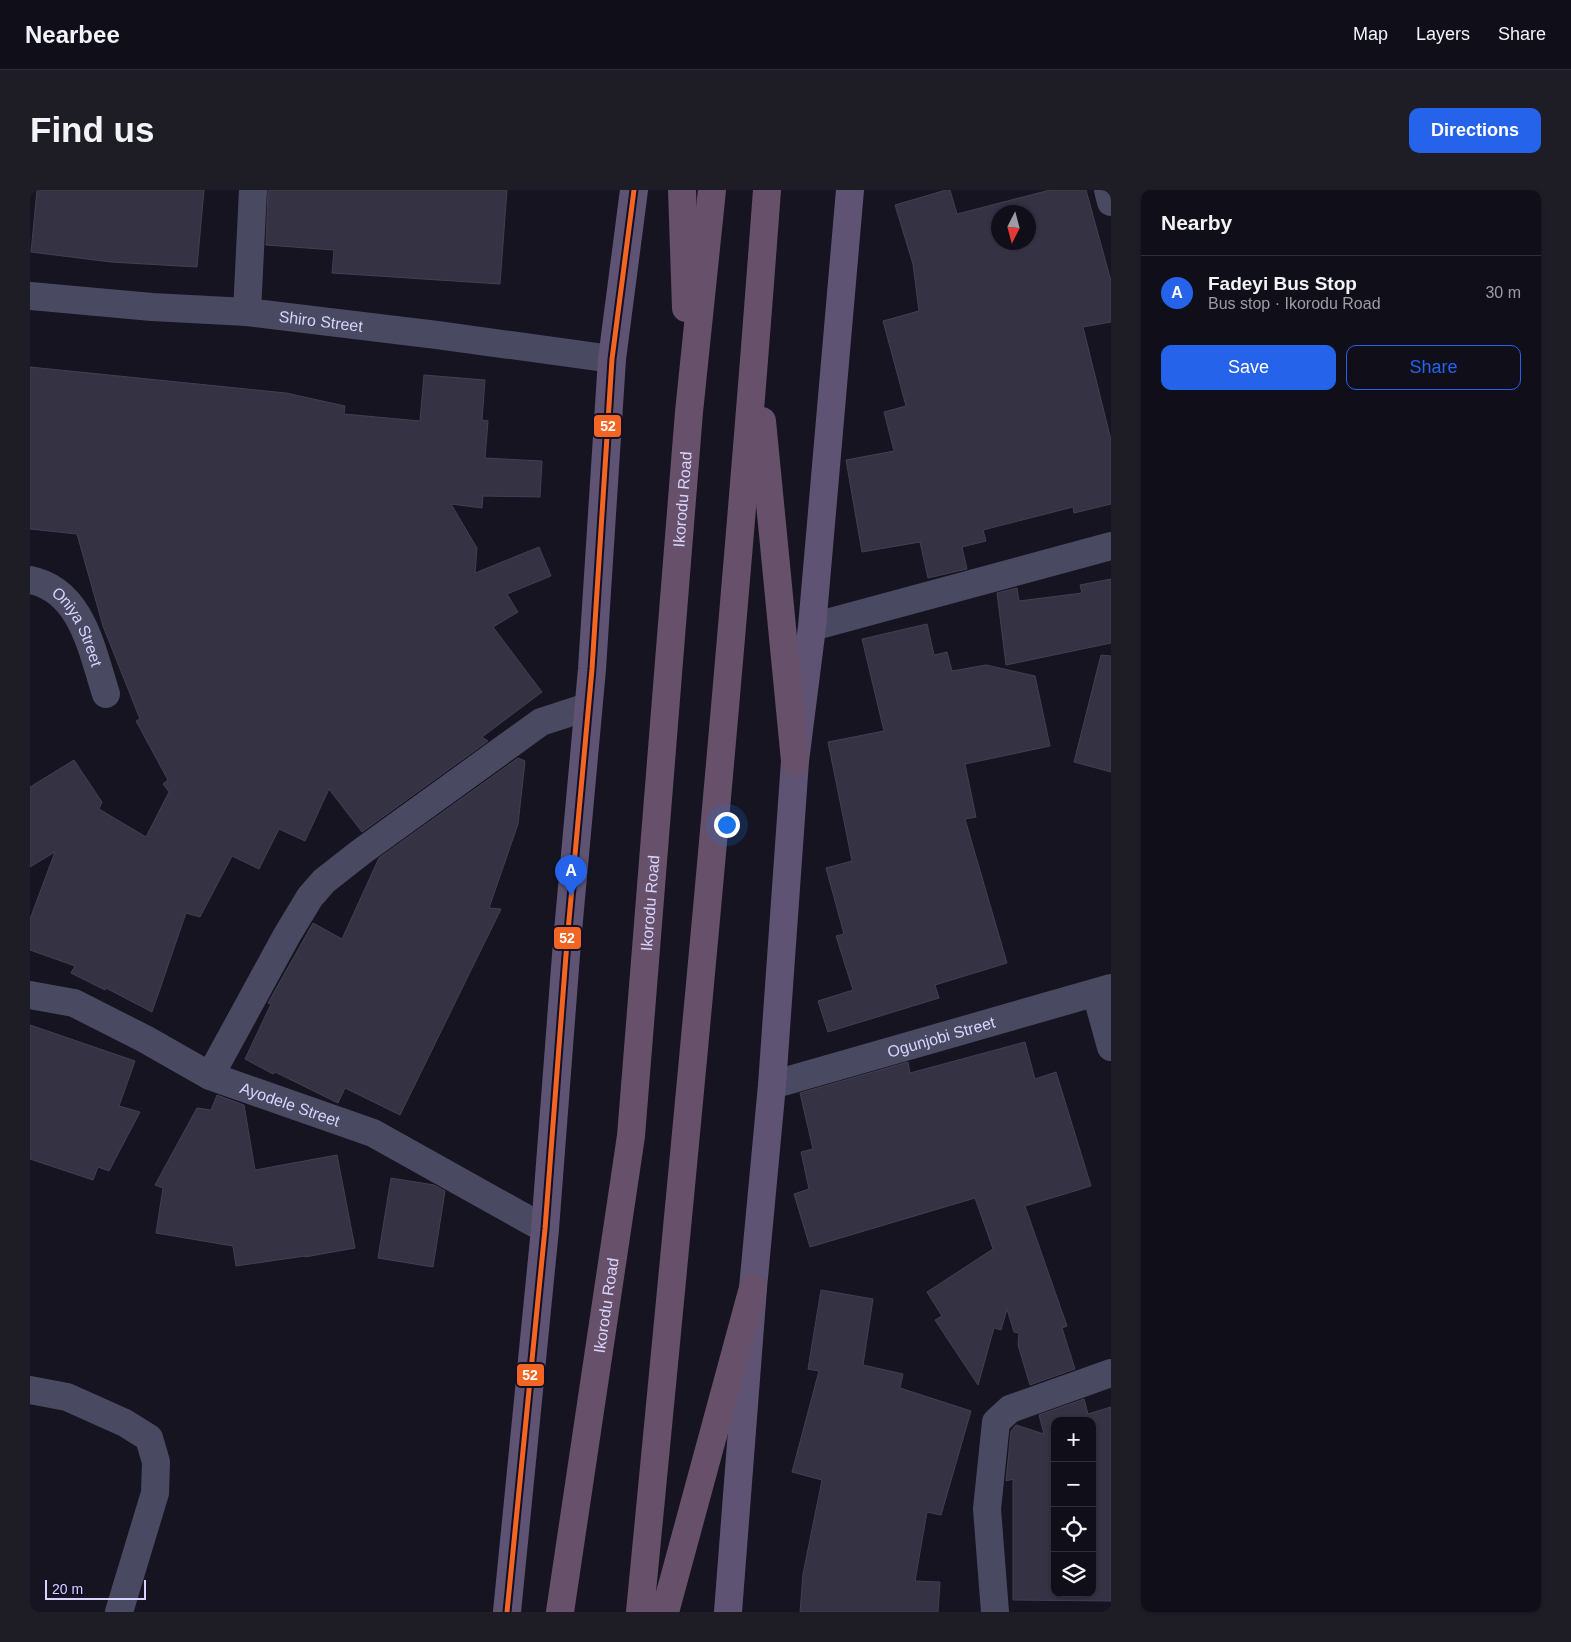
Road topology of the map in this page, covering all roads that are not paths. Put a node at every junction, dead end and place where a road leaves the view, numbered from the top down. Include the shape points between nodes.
1 (253, 190) edge
2 (634, 190) edge
3 (682, 190) edge
4 (712, 190) edge
5 (767, 190) edge
6 (850, 190) edge
7 (1108, 190) edge
8 (1111, 202) edge
9 (30, 296) edge
10 (247, 312) junction
11 (755, 349) junction
12 (612, 359) junction
13 (689, 412) junction
14 (1111, 546) edge
15 (30, 580) edge
16 (812, 627) junction
17 (106, 694) dead end
18 (588, 707) junction
19 (795, 761) junction
20 (1103, 990) edge
21 (30, 995) edge
22 (1111, 1047) edge
23 (210, 1076) junction
24 (772, 1085) junction
25 (544, 1229) junction
26 (753, 1288) junction
27 (1111, 1373) edge
28 (30, 1390) edge
29 (118, 1612) edge
30 (507, 1612) edge
31 (560, 1612) edge
32 (640, 1612) edge
33 (664, 1612) edge
34 (728, 1612) edge
35 (995, 1612) edge

1 - 10 street
2 - 12 main road
3 - 13 highway
4 - 13 highway, Ikorodu Road
5 - 11 highway
6 - 16 main road
7 - 8 street
9 - 10 street, Shiro Street
10 - 12 street, Shiro Street
11 - 19 highway
11 - 32 highway via 725,713
12 - 18 main road
13 - 31 highway, Ikorodu Road via 631,1136
14 - 16 street
15 - 17 street, Oniya Street via 54,588 68,600 85,629
16 - 19 main road
18 - 23 street via 541,722 324,882 310,897 287,935
18 - 25 main road
19 - 24 main road
20 - 22 street
20 - 24 street, Ogunjobi Street
21 - 23 street, Ayodele Street via 74,1003
23 - 25 street, Ayodele Street via 374,1134
24 - 26 main road
25 - 30 main road
26 - 33 highway
26 - 34 main road
27 - 35 street via 1010,1409 996,1422 987,1509
28 - 29 street via 67,1397 149,1438 156,1462 154,1493

